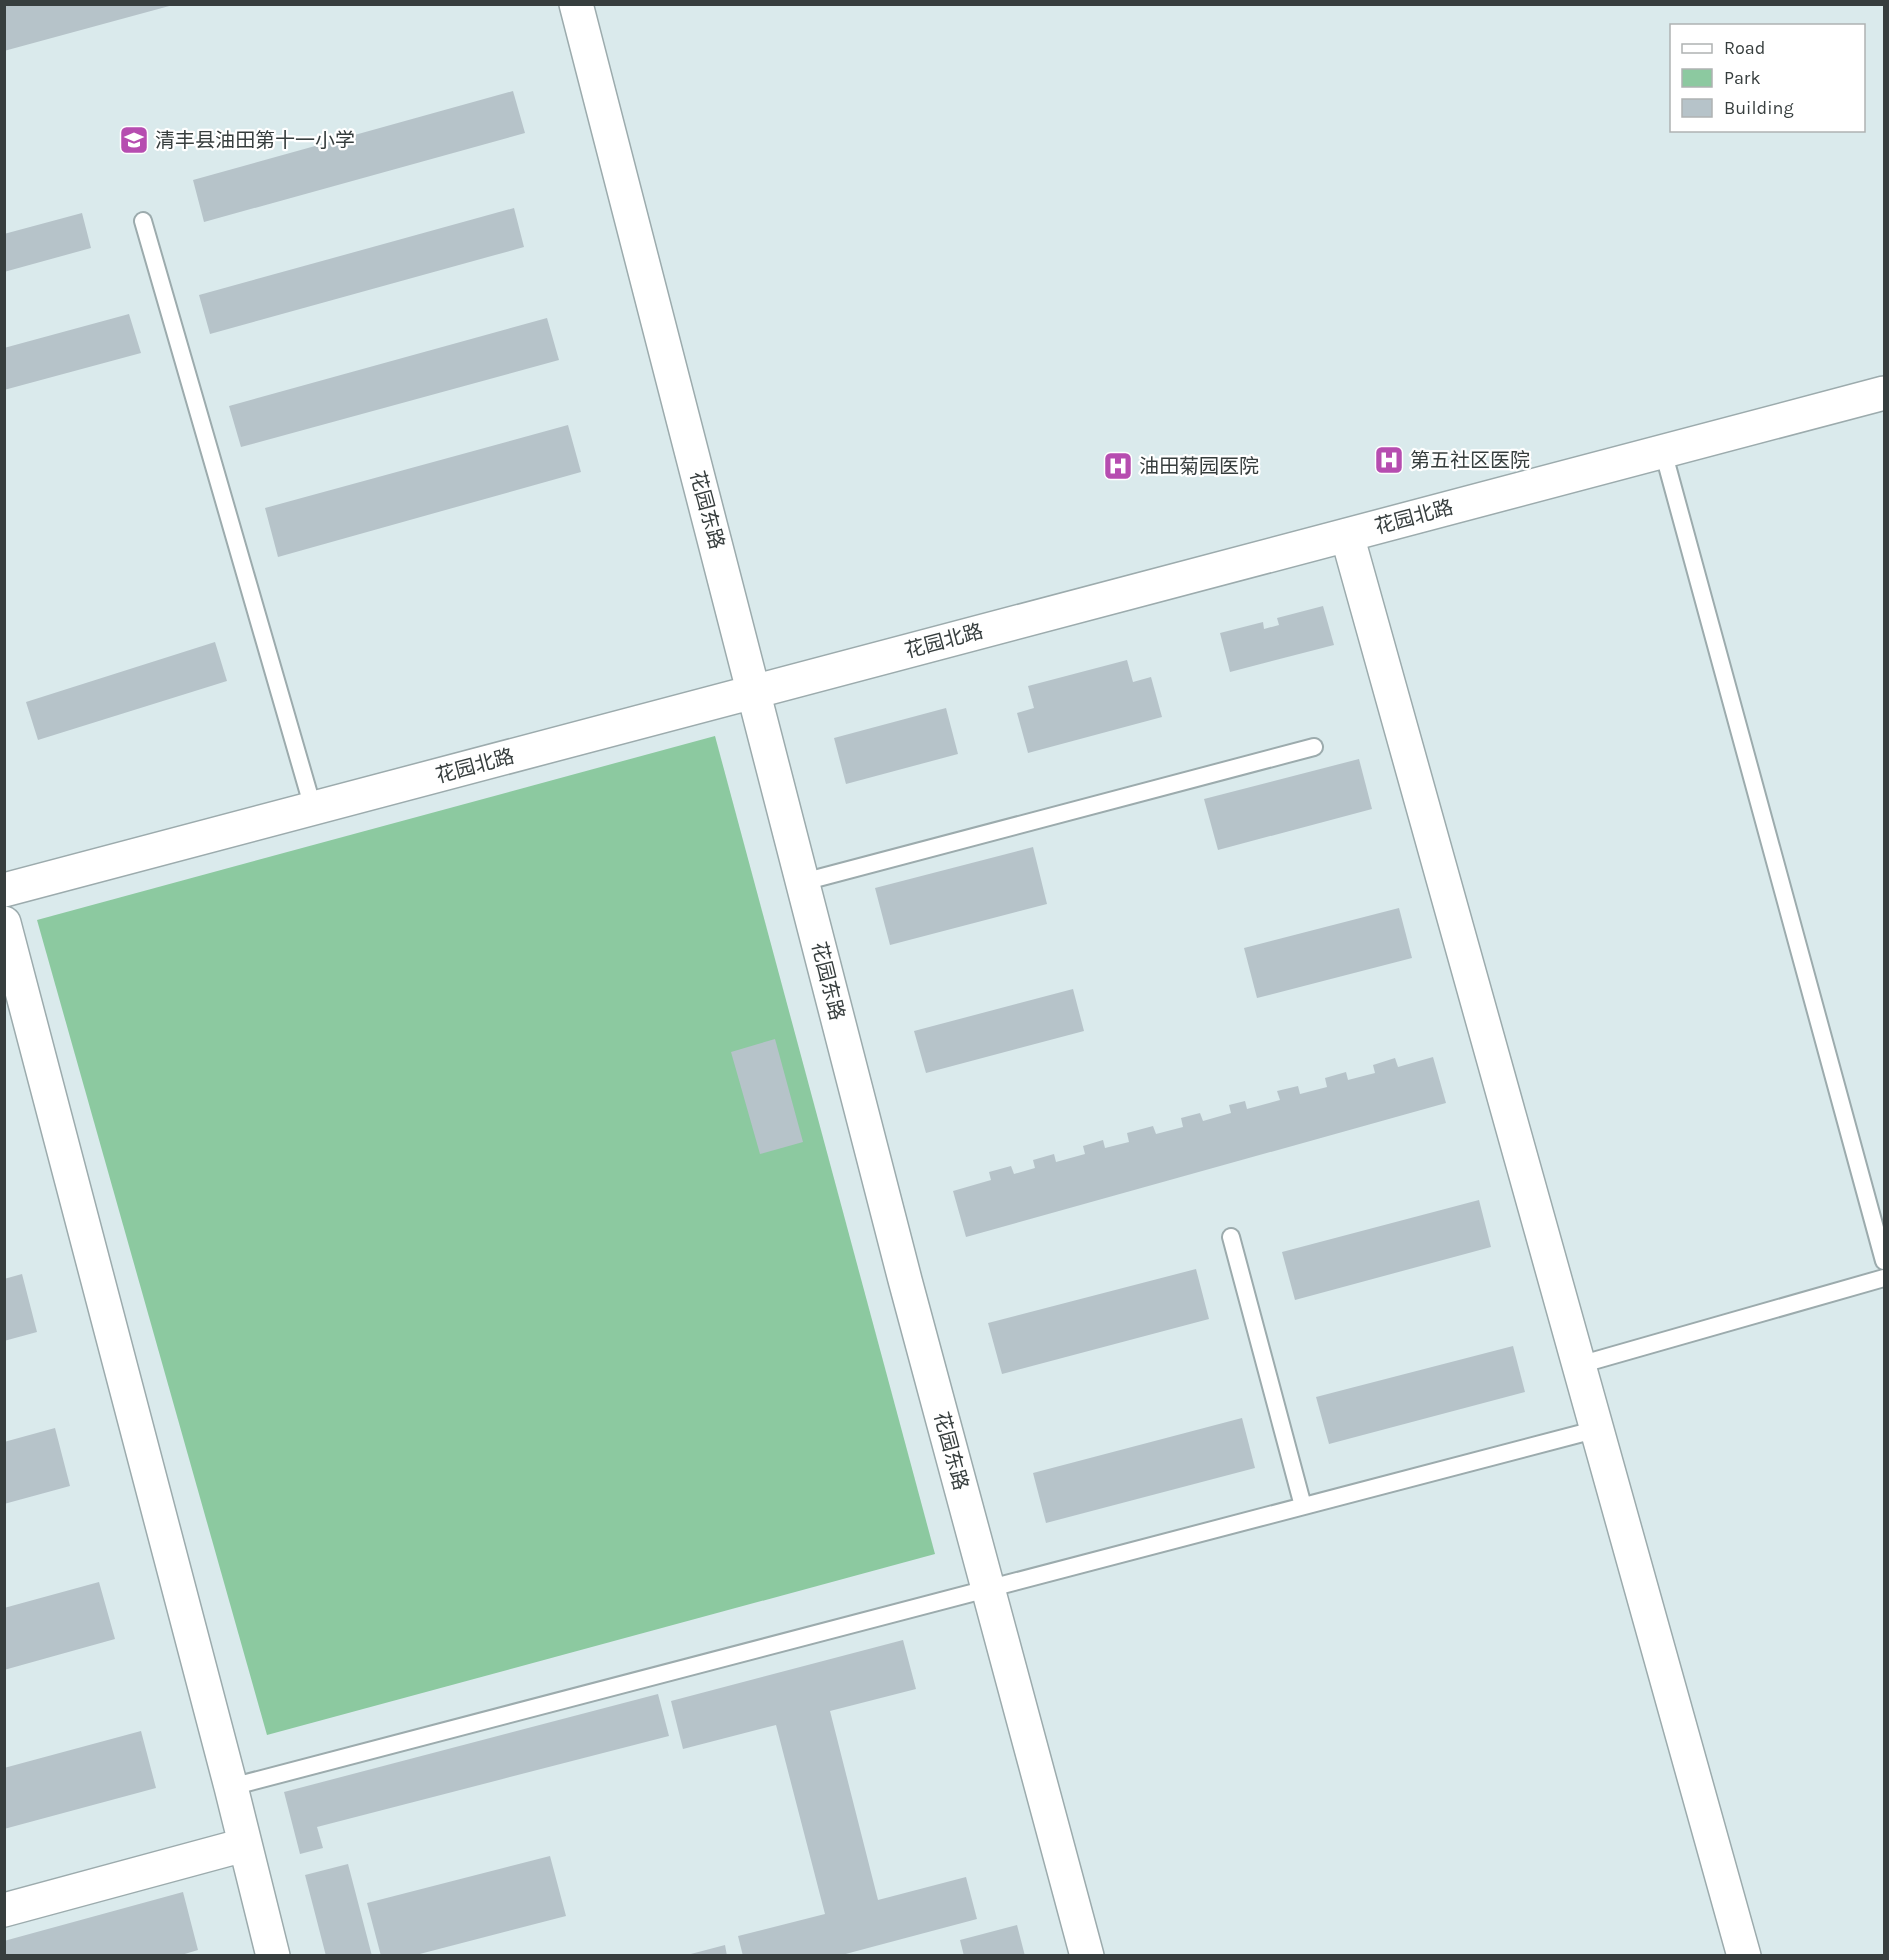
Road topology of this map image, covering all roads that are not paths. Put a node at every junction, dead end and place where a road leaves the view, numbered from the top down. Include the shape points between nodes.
1 (576, 4) edge
2 (143, 221) dead end
3 (1884, 393) edge
4 (1663, 452) junction
5 (1347, 535) junction
6 (754, 692) junction
7 (1314, 747) dead end
8 (313, 808) junction
9 (803, 882) junction
10 (4, 890) edge
11 (4, 923) edge
12 (1231, 1237) dead end
13 (1884, 1261) edge
14 (1884, 1278) edge
15 (1579, 1365) junction
16 (1598, 1430) junction
17 (1303, 1506) junction
18 (988, 1589) junction
19 (231, 1787) junction
20 (244, 1845) junction
21 (4, 1910) edge
22 (273, 1956) edge
23 (1087, 1956) edge
24 (1744, 1956) edge

1 - 6 street, 花园东路
2 - 8 lane
3 - 4 street, 花园北路
4 - 5 street, 花园北路
4 - 13 lane
5 - 6 street, 花园北路
5 - 15 street
6 - 8 street, 花园北路
6 - 9 street, 花园东路
7 - 9 lane
8 - 10 street, 花园北路
9 - 18 street, 花园东路
11 - 19 street
12 - 17 lane
14 - 15 lane
15 - 16 street
16 - 17 lane
16 - 24 street
17 - 18 lane
18 - 19 lane
18 - 23 street, 花园东路
19 - 20 street
20 - 21 street
20 - 22 street

